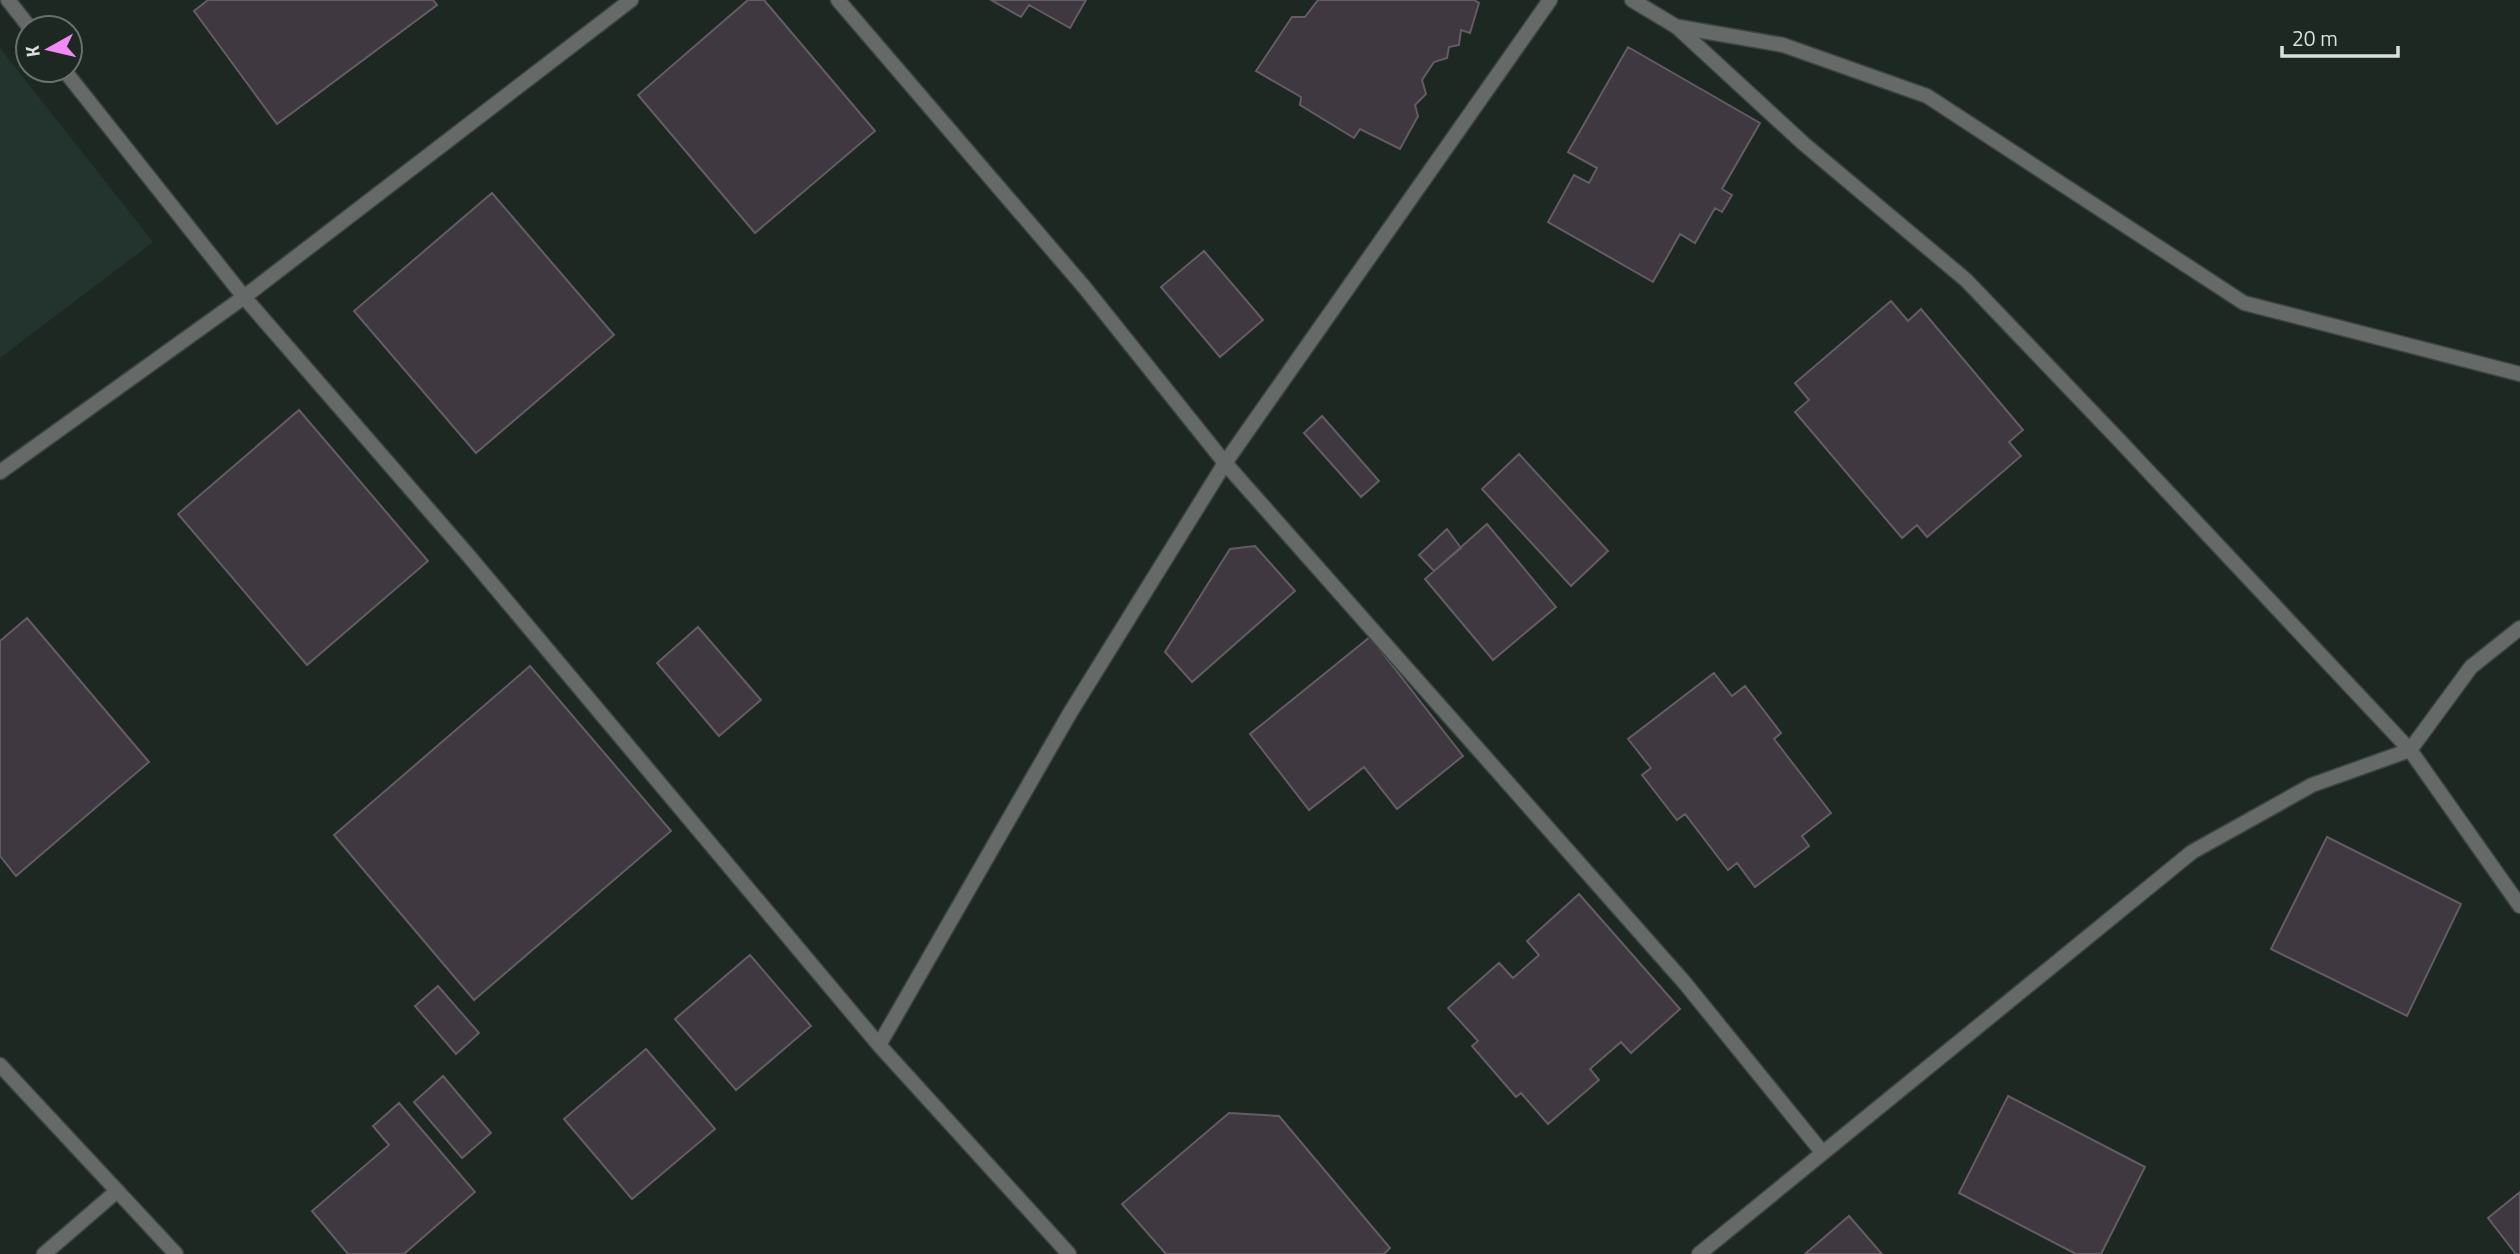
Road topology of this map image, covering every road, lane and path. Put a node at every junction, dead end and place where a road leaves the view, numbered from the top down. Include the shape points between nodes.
1 (8, 0) edge
2 (631, 0) edge
3 (838, 0) edge
4 (1550, 0) edge
5 (1632, 0) edge
6 (19, 14) edge
7 (1677, 27) junction
8 (75, 84) edge
9 (244, 297) junction
10 (2520, 374) edge
11 (1225, 463) junction
12 (0, 472) edge
13 (2520, 628) edge
14 (2410, 750) junction
15 (2520, 906) edge
16 (879, 1045) junction
17 (0, 1065) edge
18 (1822, 1152) junction
19 (117, 1191) junction
20 (44, 1254) edge
21 (176, 1254) edge
22 (1069, 1254) edge
23 (1699, 1254) edge

1 - 6 street
2 - 9 street
3 - 11 street via 1084,288
4 - 11 street
5 - 7 street
7 - 10 street via 1783,45 1927,96 2244,303
7 - 14 street via 1804,144 1966,280
8 - 9 street
9 - 12 street
9 - 16 street via 468,555
11 - 16 street via 1070,713
11 - 18 street via 1684,982
13 - 14 street via 2471,667
14 - 15 street
14 - 18 street via 2312,785 2192,852
16 - 22 street
17 - 19 street
18 - 23 street
19 - 20 street
19 - 21 street

